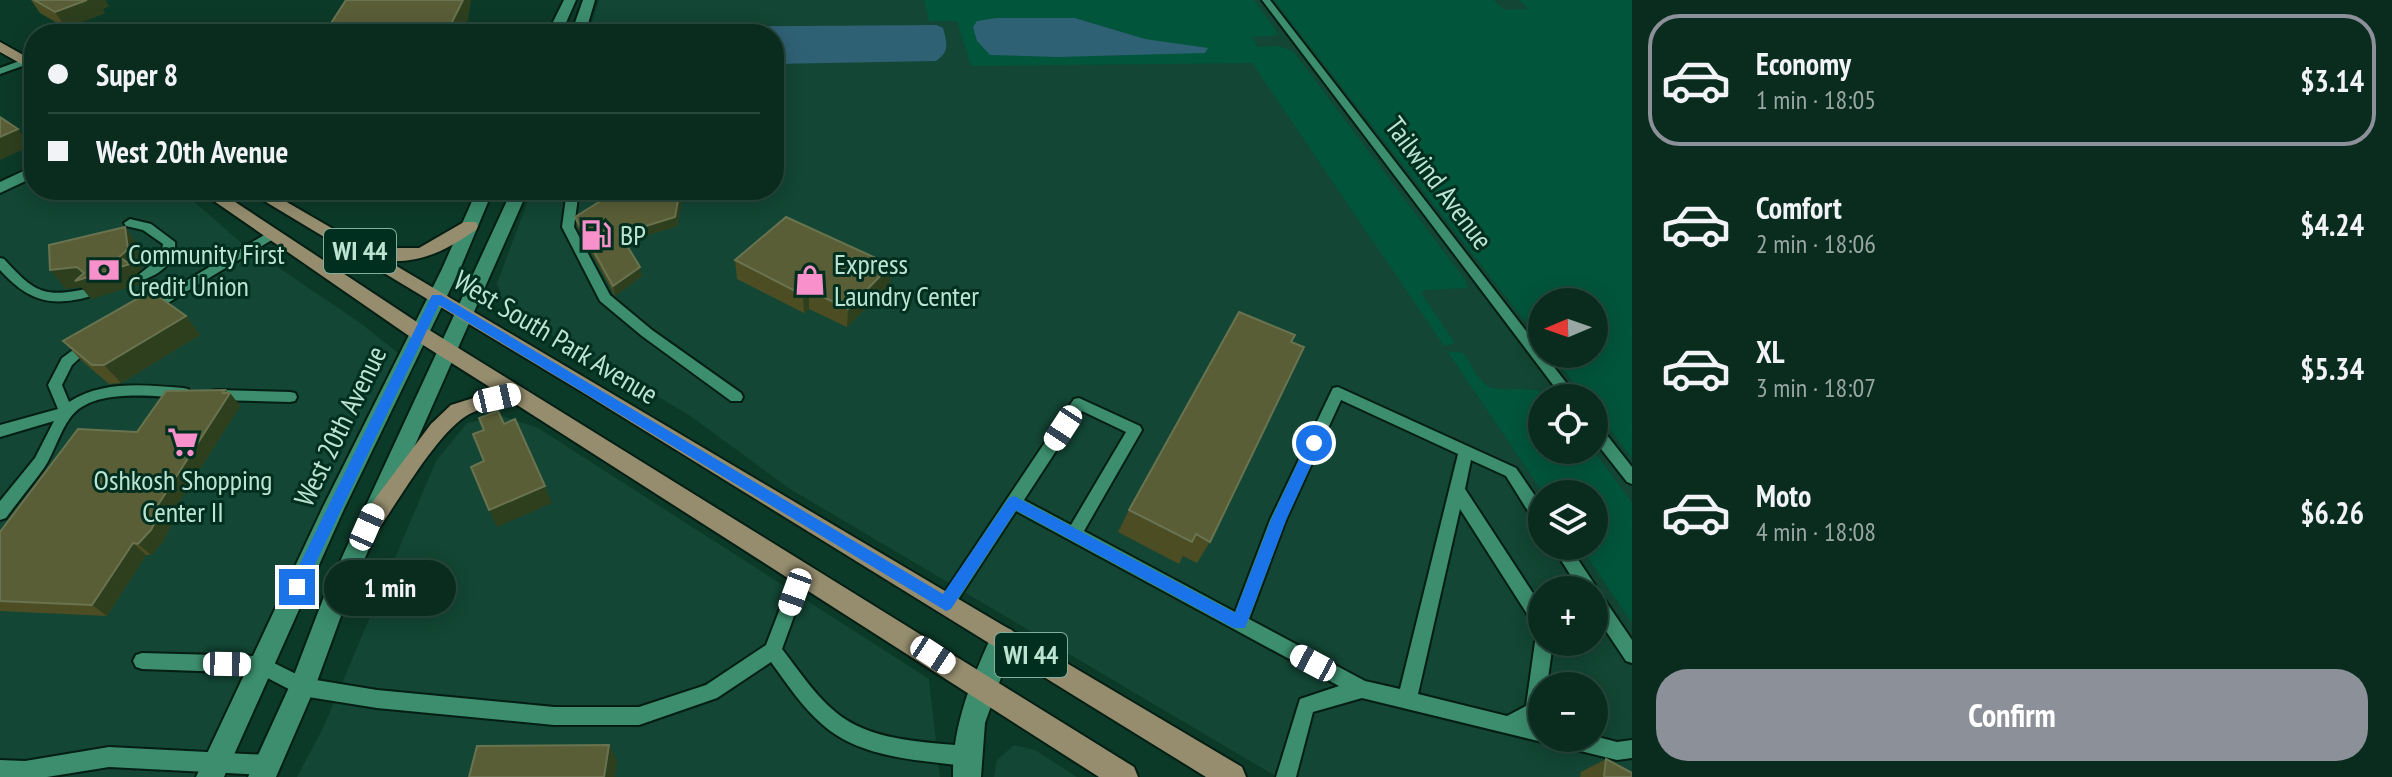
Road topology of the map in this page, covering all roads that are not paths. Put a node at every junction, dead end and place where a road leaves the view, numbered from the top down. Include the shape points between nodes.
1 (570, 0) edge
2 (589, 0) edge
3 (1266, 0) edge
4 (559, 24) edge
5 (581, 24) edge
6 (0, 46) edge
7 (24, 60) edge
8 (24, 65) edge
9 (0, 71) edge
10 (24, 176) edge
11 (0, 188) edge
12 (220, 200) edge
13 (271, 200) edge
14 (481, 200) edge
15 (516, 200) edge
16 (572, 200) edge
17 (130, 223) dead end
18 (470, 226) junction
19 (271, 235) junction
20 (361, 252) junction
21 (0, 262) edge
22 (143, 276) dead end
23 (91, 292) edge
24 (436, 298) junction
25 (465, 314) junction
26 (131, 319) edge
27 (419, 333) junction
28 (104, 334) edge
29 (447, 349) junction
30 (1560, 384) edge
31 (518, 394) junction
32 (290, 397) dead end
33 (736, 397) dead end
34 (66, 412) junction
35 (0, 431) edge
36 (1608, 447) edge
37 (1466, 451) junction
38 (1632, 478) edge
39 (1456, 489) junction
40 (1528, 498) edge
41 (1014, 502) junction
42 (0, 513) edge
43 (367, 527) junction
44 (1074, 534) junction
45 (801, 575) junction
46 (1528, 600) edge
47 (946, 604) junction
48 (1608, 619) edge
49 (1239, 623) junction
50 (1003, 638) junction
51 (773, 651) junction
52 (1632, 655) edge
53 (1542, 656) edge
54 (142, 661) dead end
55 (260, 665) junction
56 (302, 687) junction
57 (983, 687) junction
58 (1362, 689) junction
59 (1407, 700) junction
60 (1508, 725) junction
61 (1528, 730) edge
62 (1608, 749) edge
63 (1632, 749) edge
64 (966, 767) edge
65 (0, 770) edge
66 (213, 770) edge
67 (265, 771) edge
68 (1124, 777) edge
69 (1232, 777) edge
70 (1286, 777) edge

1 - 4 street
2 - 5 street
3 - 30 lane, Tailwind Avenue
6 - 7 main road
8 - 9 lane
10 - 11 street
12 - 19 main road, WI 44
13 - 20 main road, West South Park Avenue / WI 44
14 - 18 street, West 20th Avenue
15 - 25 street
16 - 33 lane via 568,227 605,298
17 - 22 lane via 147,227 171,248 166,261
18 - 20 main road via 413,256
18 - 24 street, West 20th Avenue
19 - 26 lane
19 - 27 main road, WI 44
20 - 24 main road, West South Park Avenue / WI 44
21 - 23 lane via 16,281 48,300
24 - 25 main road, West South Park Avenue / WI 44
24 - 27 street, West 20th Avenue
25 - 29 street
25 - 47 main road, West South Park Avenue / WI 44
27 - 29 main road, WI 44
27 - 55 street, West 20th Avenue
28 - 34 lane via 78,350 55,385
29 - 31 main road, WI 44
29 - 43 street
31 - 43 main road via 458,411 438,430
31 - 45 main road, WI 44
32 - 34 lane via 113,391 82,399
34 - 35 lane
34 - 42 lane via 40,462
36 - 38 lane
37 - 39 lane
37 - 40 lane via 1511,472
37 - 49 lane via 1338,392 1278,520
39 - 46 lane
39 - 59 lane
41 - 44 lane
41 - 44 lane via 1079,403 1135,430
41 - 47 lane
43 - 56 street
44 - 49 lane
45 - 51 lane
45 - 57 main road, WI 44
47 - 50 main road, WI 44
48 - 52 lane
49 - 58 lane
50 - 57 street
50 - 69 main road, WI 44
51 - 56 lane via 711,692 639,716 554,716
51 - 64 lane via 839,726
53 - 60 lane via 1534,712
54 - 55 lane
55 - 56 lane
55 - 66 street, West 20th Avenue
56 - 67 street
57 - 64 street
57 - 68 main road, WI 44
58 - 59 lane
58 - 70 lane via 1306,705
59 - 60 lane
60 - 61 lane
62 - 63 lane
65 - 66 lane via 109,757
66 - 67 lane

